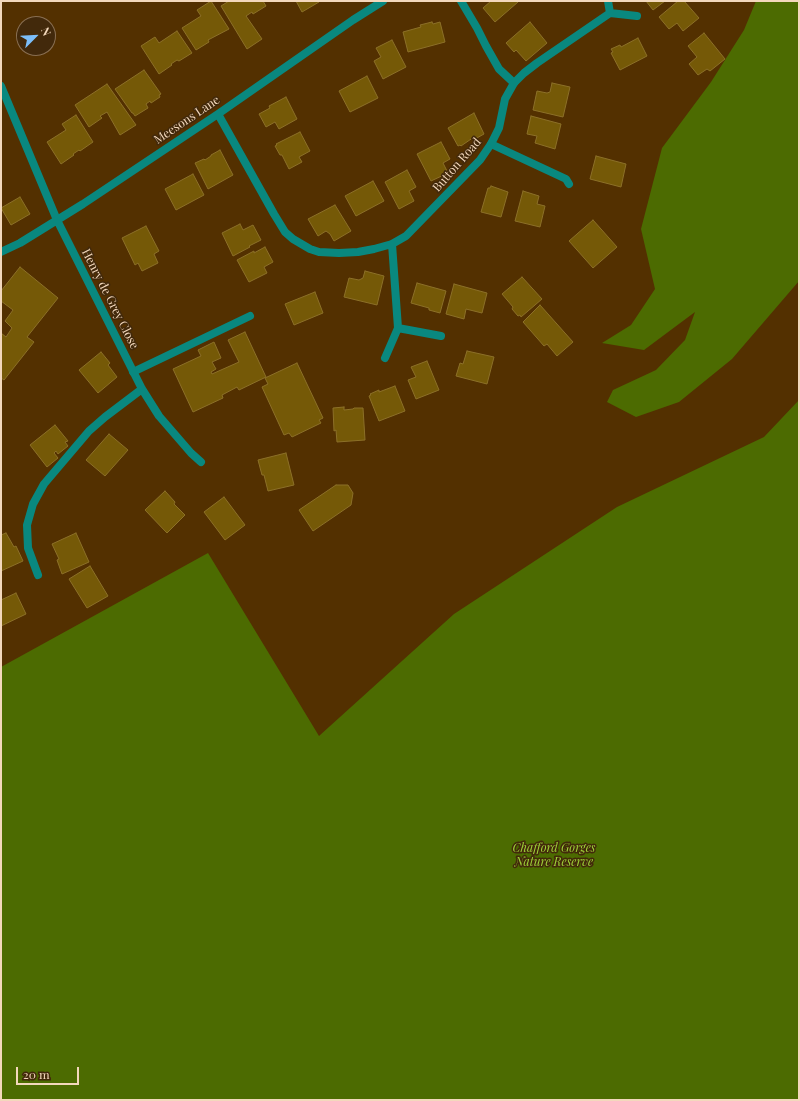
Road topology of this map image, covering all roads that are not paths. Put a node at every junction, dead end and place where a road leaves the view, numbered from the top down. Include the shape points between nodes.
1 (383, 1) edge
2 (461, 1) edge
3 (608, 1) edge
4 (610, 13) junction
5 (637, 16) dead end
6 (514, 83) junction
7 (1, 86) edge
8 (218, 114) junction
9 (491, 144) junction
10 (570, 184) dead end
11 (57, 220) junction
12 (392, 244) junction
13 (1, 252) edge
14 (250, 316) dead end
15 (398, 328) junction
16 (441, 336) dead end
17 (385, 358) dead end
18 (133, 372) junction
19 (142, 389) junction
20 (201, 462) dead end
21 (38, 575) dead end

1 - 8 street, Meesons Lane
2 - 6 street via 496,64
3 - 4 street
4 - 5 street
4 - 6 street, Button Road via 524,72
6 - 9 street, Button Road via 505,99 499,128
7 - 11 street, Henry de Grey Close
8 - 11 street, Meesons Lane
8 - 12 street, Button Road via 274,214 285,232 293,239 319,252 339,254
9 - 10 street via 566,179
9 - 12 street, Button Road via 480,160 423,220 406,236
11 - 13 street, Meesons Lane
11 - 18 street, Henry de Grey Close
12 - 15 street
14 - 18 street
15 - 16 street
15 - 17 street
18 - 19 street, Henry de Grey Close
19 - 20 street, Henry de Grey Close via 159,416
19 - 21 street via 89,432 44,484 33,504 27,526 28,548

